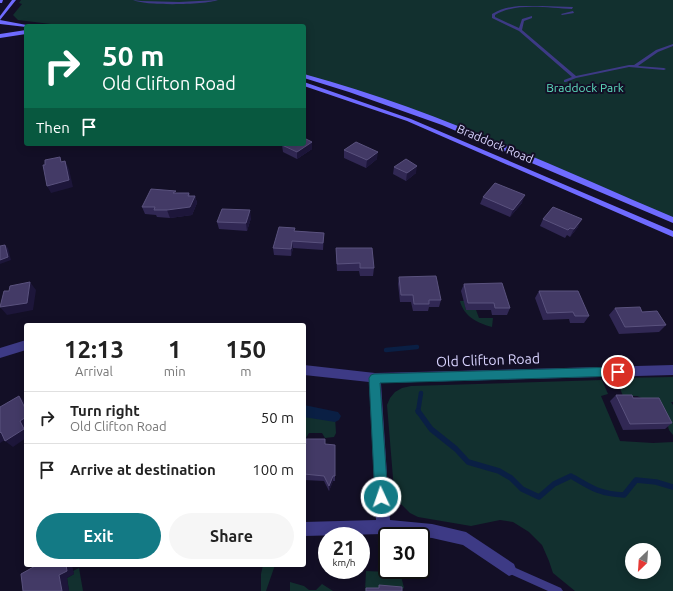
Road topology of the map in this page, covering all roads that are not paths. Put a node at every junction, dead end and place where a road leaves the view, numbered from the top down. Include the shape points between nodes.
1 (14, 0) edge
2 (134, 0) edge
3 (217, 0) edge
4 (562, 14) dead end
5 (531, 17) dead end
6 (0, 19) edge
7 (0, 22) edge
8 (24, 25) edge
9 (0, 29) edge
10 (520, 30) junction
11 (24, 32) edge
12 (24, 32) edge
13 (0, 36) edge
14 (673, 45) edge
15 (635, 66) junction
16 (664, 69) dead end
17 (306, 77) edge
18 (575, 77) junction
19 (565, 81) dead end
20 (306, 85) edge
21 (673, 220) edge
22 (673, 234) edge
23 (24, 346) edge
24 (0, 353) edge
25 (306, 370) edge
26 (673, 370) edge
27 (374, 378) junction
28 (378, 527) edge
29 (383, 527) edge
30 (306, 529) edge
31 (430, 531) edge
32 (509, 569) joint
33 (558, 591) edge

1 - 6 main road
2 - 3 lane via 180,3
4 - 10 lane via 572,10 509,8 496,11 492,15
5 - 10 lane via 523,20
7 - 8 main road
9 - 11 main road
10 - 18 lane
12 - 13 main road
14 - 15 lane via 657,51
15 - 16 lane
15 - 18 lane
17 - 21 main road, Braddock Road via 438,121
18 - 19 lane
20 - 22 main road, Braddock Road via 409,120
23 - 24 street
25 - 27 street, Old Clifton Road
26 - 27 street, Old Clifton Road
27 - 29 street
28 - 30 street
31 - 32 street via 466,539
32 - 33 lane

